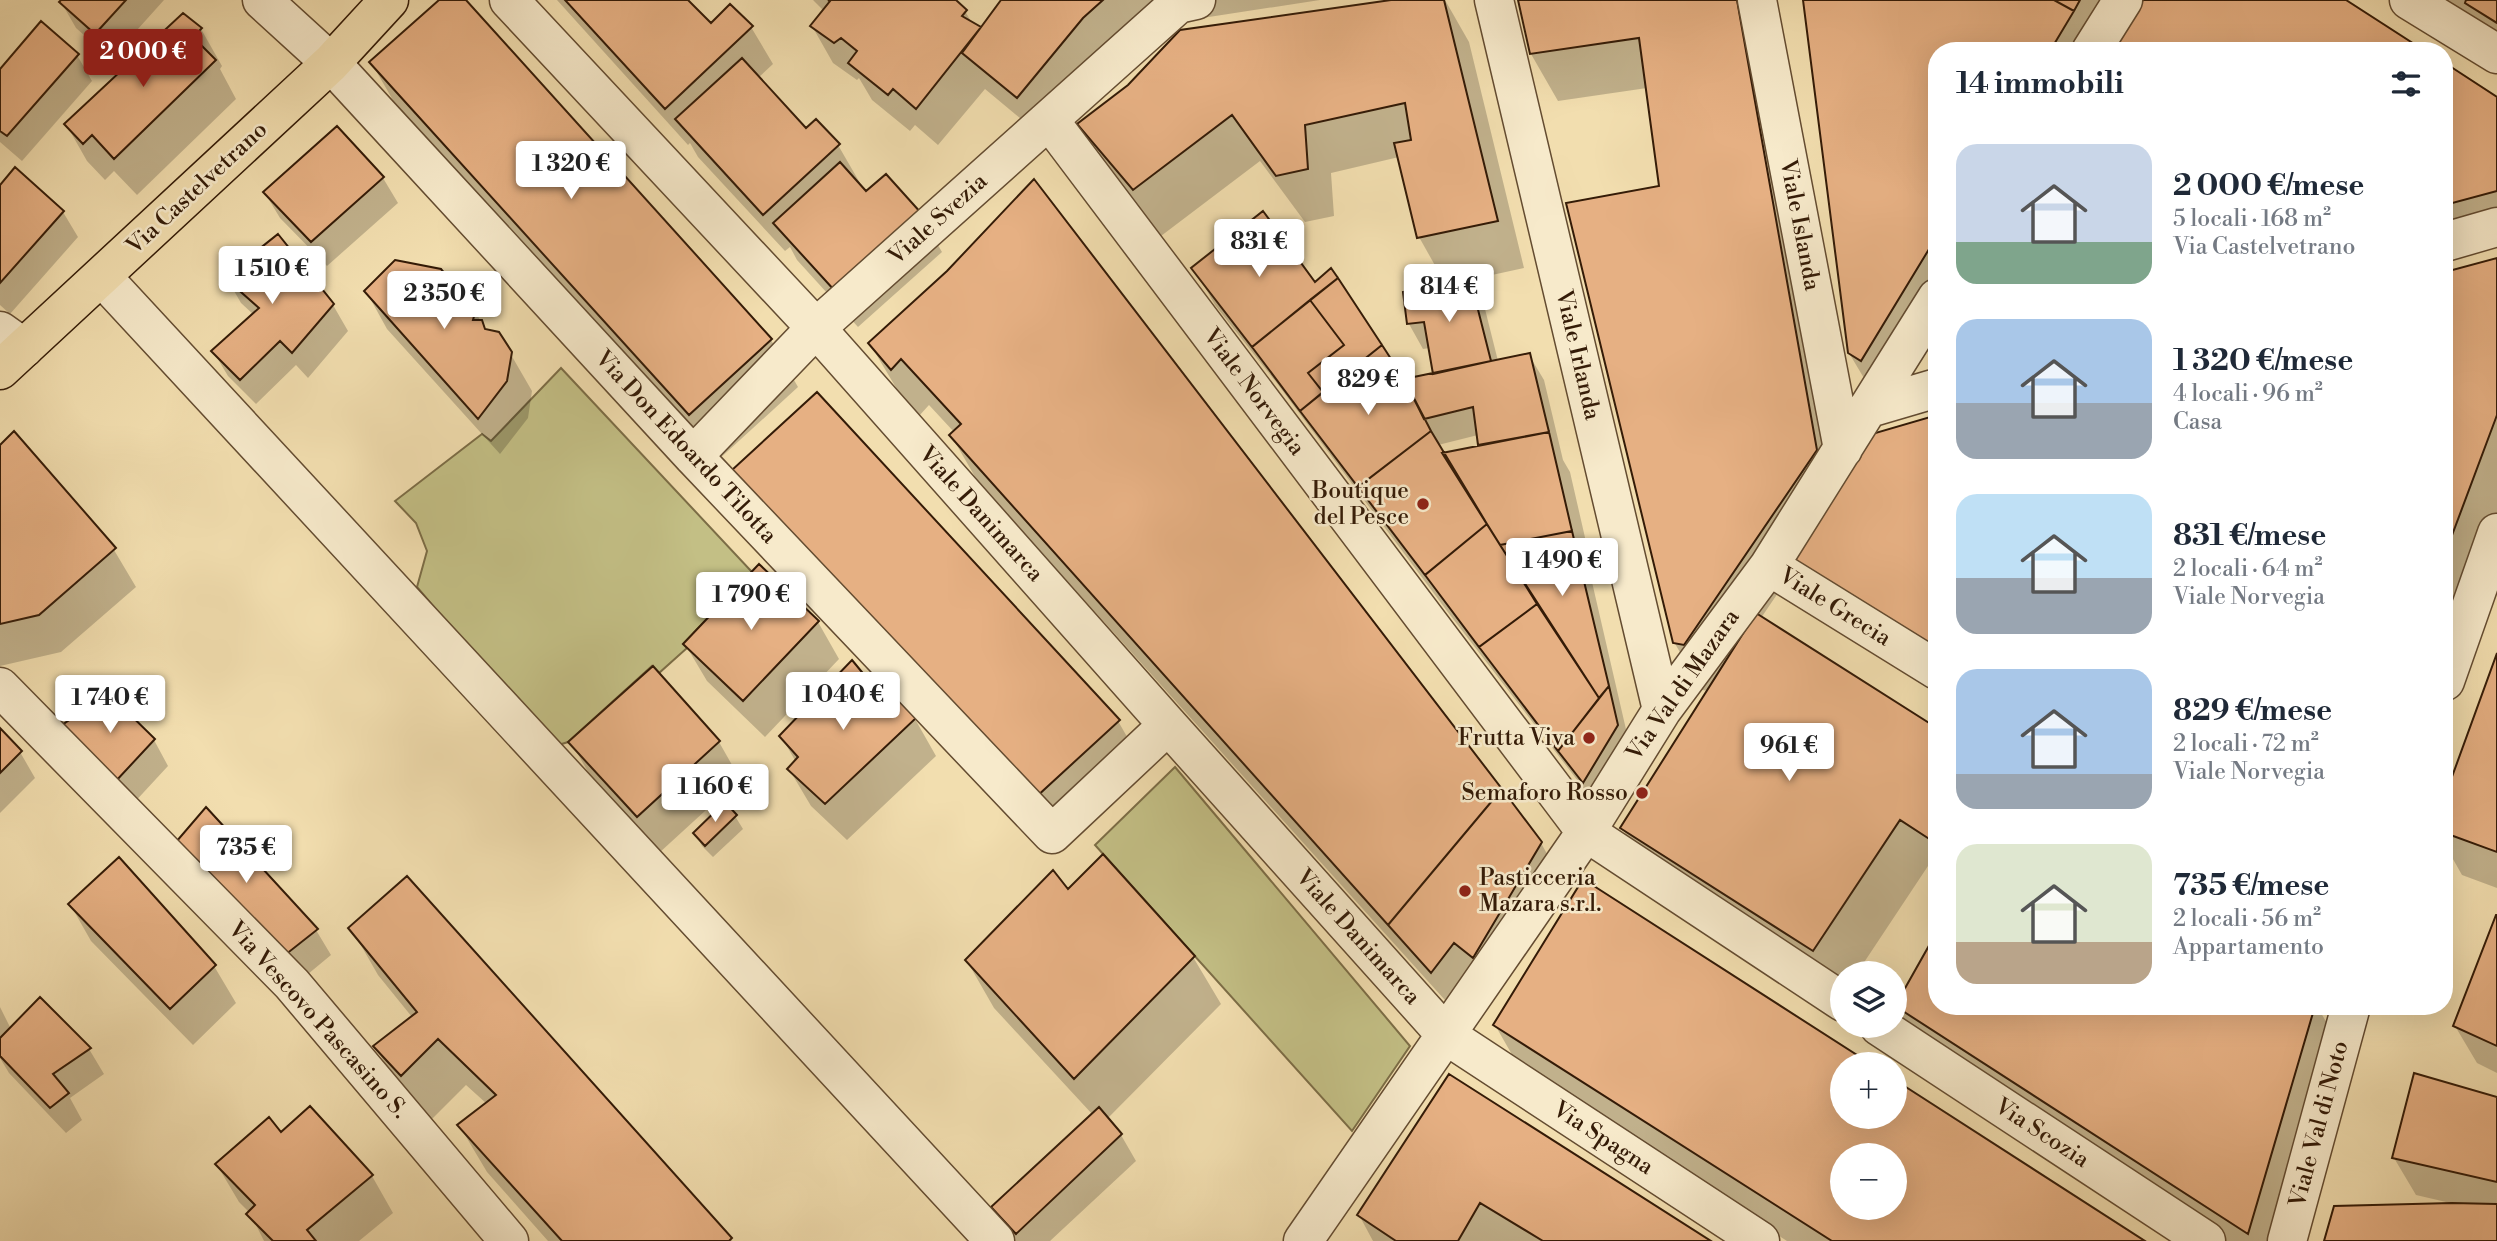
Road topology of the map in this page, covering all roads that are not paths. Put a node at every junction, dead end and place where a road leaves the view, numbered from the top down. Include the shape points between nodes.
1 (262, 0) edge
2 (389, 0) edge
3 (509, 0) edge
4 (1196, 0) edge
5 (1494, 0) edge
6 (1757, 0) edge
7 (2123, 0) edge
8 (2409, 0) edge
9 (2097, 42) edge
10 (2497, 54) edge
11 (331, 63) junction
12 (1049, 120) junction
13 (2497, 227) edge
14 (2453, 240) edge
15 (102, 277) junction
16 (1928, 313) edge
17 (816, 328) junction
18 (8, 350) edge
19 (1928, 391) edge
20 (1869, 408) junction
21 (1843, 449) junction
22 (693, 456) junction
23 (2497, 533) edge
24 (1769, 566) junction
25 (2453, 658) edge
26 (1928, 664) edge
27 (0, 687) edge
28 (1662, 709) junction
29 (1168, 725) junction
30 (1586, 832) junction
31 (1830, 993) edge
32 (2349, 1015) edge
33 (1446, 1035) junction
34 (1897, 1038) edge
35 (1314, 1237) edge
36 (509, 1241) edge
37 (995, 1241) edge
38 (1760, 1241) edge
39 (2206, 1241) edge
40 (2287, 1241) edge

1 - 11 street, Via Don Edoardo Tilotta
2 - 11 main road, Via Castelvetrano
3 - 17 street, Viale Danimarca
4 - 12 street, Viale Svezia via 1178,4
5 - 28 street, Viale Irlanda
6 - 21 street, Viale Islanda
7 - 9 street
8 - 10 street
11 - 15 main road, Via Castelvetrano
11 - 22 street, Via Don Edoardo Tilotta
12 - 17 street, Viale Svezia
12 - 30 street, Viale Norvegia
13 - 14 street
15 - 18 main road, Via Castelvetrano
15 - 37 street
16 - 20 street, Via Val di Mazara
17 - 22 street, Viale Svezia
17 - 29 street, Viale Danimarca
19 - 20 street
20 - 21 street, Via Val di Mazara
21 - 24 street, Via Val di Mazara
22 - 29 street, Via Don Edoardo Tilotta via 1052,834
23 - 25 street
24 - 26 street, Viale Grecia
24 - 28 street, Via Val di Mazara
27 - 36 street, Via Vescovo Pascasino S. via 292,984
28 - 30 street, Via Val di Mazara
29 - 33 street, Viale Danimarca
30 - 31 street
30 - 33 street, Via Val di Mazara
32 - 40 street, Viale Val di Noto
33 - 35 street, Via Val di Mazara
33 - 38 street, Via Spagna
34 - 39 street, Via Scozia

